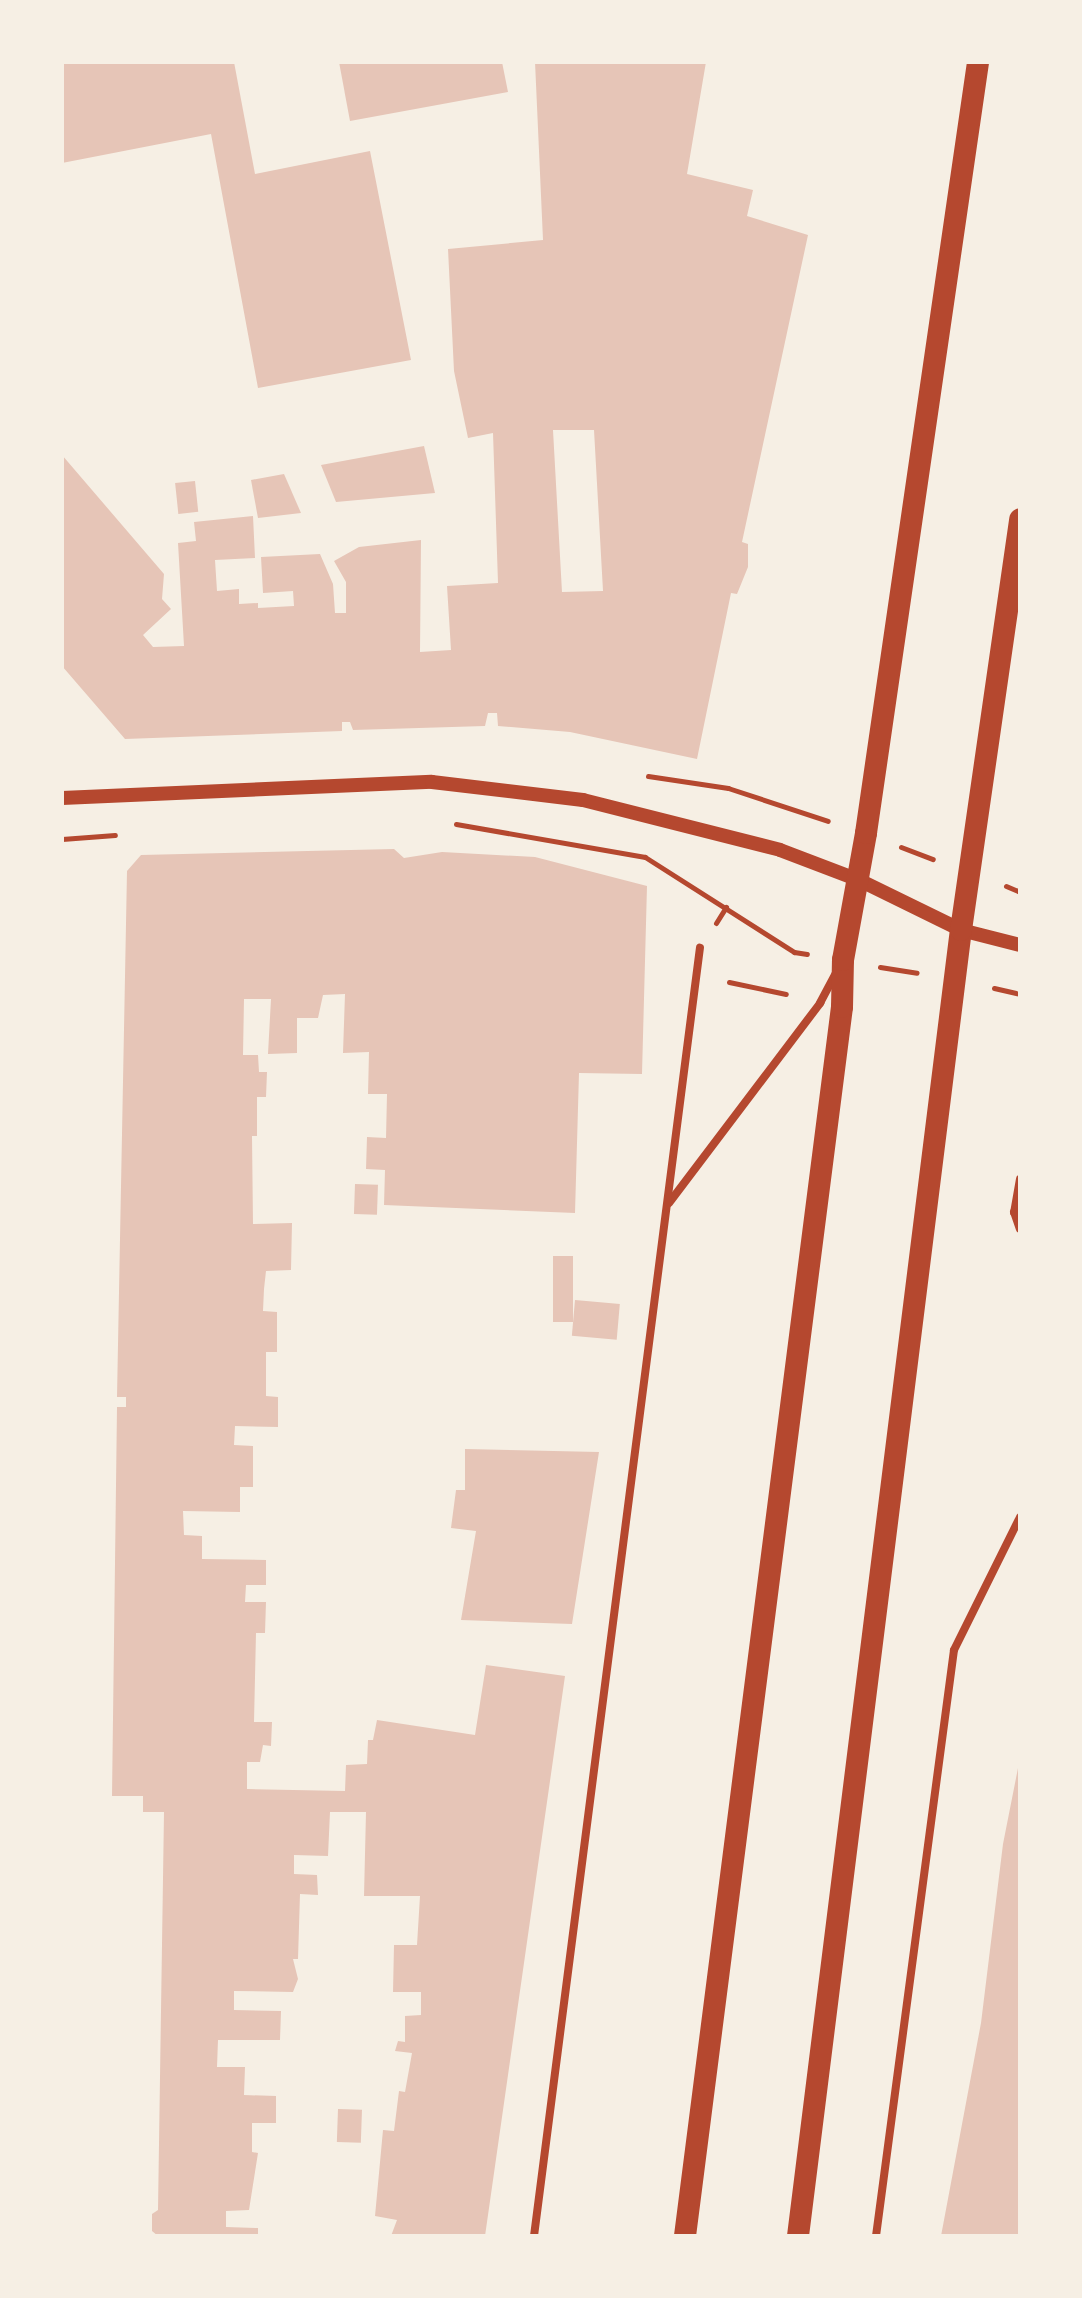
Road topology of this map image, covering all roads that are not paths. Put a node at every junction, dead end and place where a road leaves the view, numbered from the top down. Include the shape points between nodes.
1 (978, 62) edge
2 (1020, 519) edge
3 (62, 798) edge
4 (859, 880) junction
5 (961, 930) junction
6 (1020, 945) edge
7 (700, 948) dead end
8 (843, 960) junction
9 (1020, 1179) edge
10 (668, 1205) junction
11 (1020, 1229) edge
12 (1020, 1517) edge
13 (534, 2236) edge
14 (685, 2236) edge
15 (798, 2236) edge
16 (876, 2236) edge

1 - 4 highway
2 - 5 highway
3 - 4 street via 432,782 583,800 780,850
4 - 5 street
4 - 8 highway
5 - 6 street
5 - 15 highway
7 - 10 street
8 - 10 street via 820,1003
8 - 14 highway via 842,1007
9 - 11 street via 1014,1212
10 - 13 street
12 - 16 street via 954,1650

